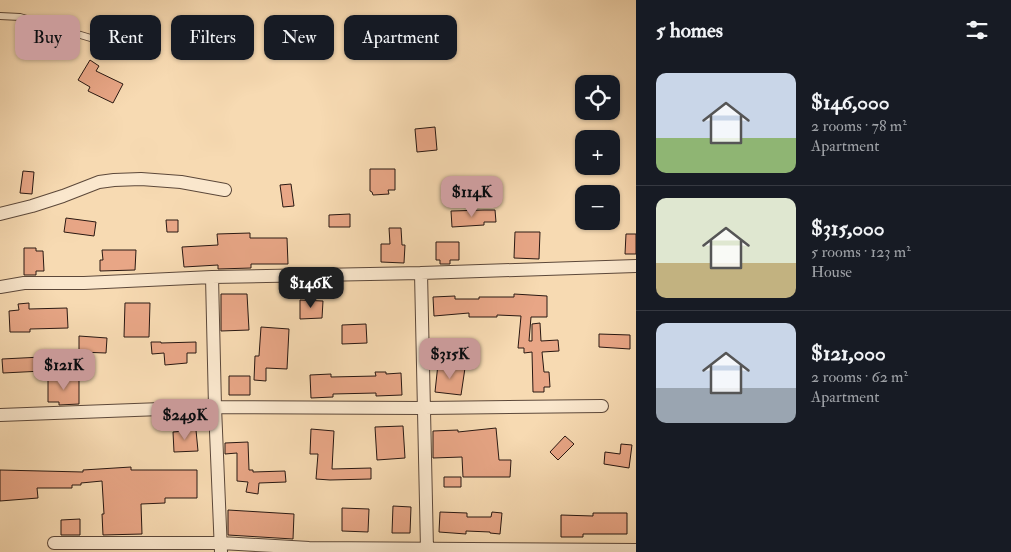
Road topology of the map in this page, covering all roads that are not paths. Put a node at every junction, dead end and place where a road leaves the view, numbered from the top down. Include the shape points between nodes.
1 (0, 16) edge
2 (90, 38) edge
3 (225, 190) dead end
4 (0, 214) edge
5 (636, 266) edge
6 (421, 273) junction
7 (212, 277) junction
8 (0, 287) edge
9 (602, 406) dead end
10 (215, 407) junction
11 (424, 408) junction
12 (0, 415) edge
13 (54, 543) dead end
14 (221, 547) edge
15 (427, 549) junction
16 (636, 550) edge

1 - 2 lane via 20,18
3 - 4 street via 182,182 114,180
5 - 6 street
6 - 7 street
6 - 11 street
7 - 8 street via 24,283
7 - 10 street
9 - 11 street
10 - 11 street
10 - 12 street
10 - 14 street
11 - 15 street
13 - 14 street
14 - 15 street
15 - 16 street

